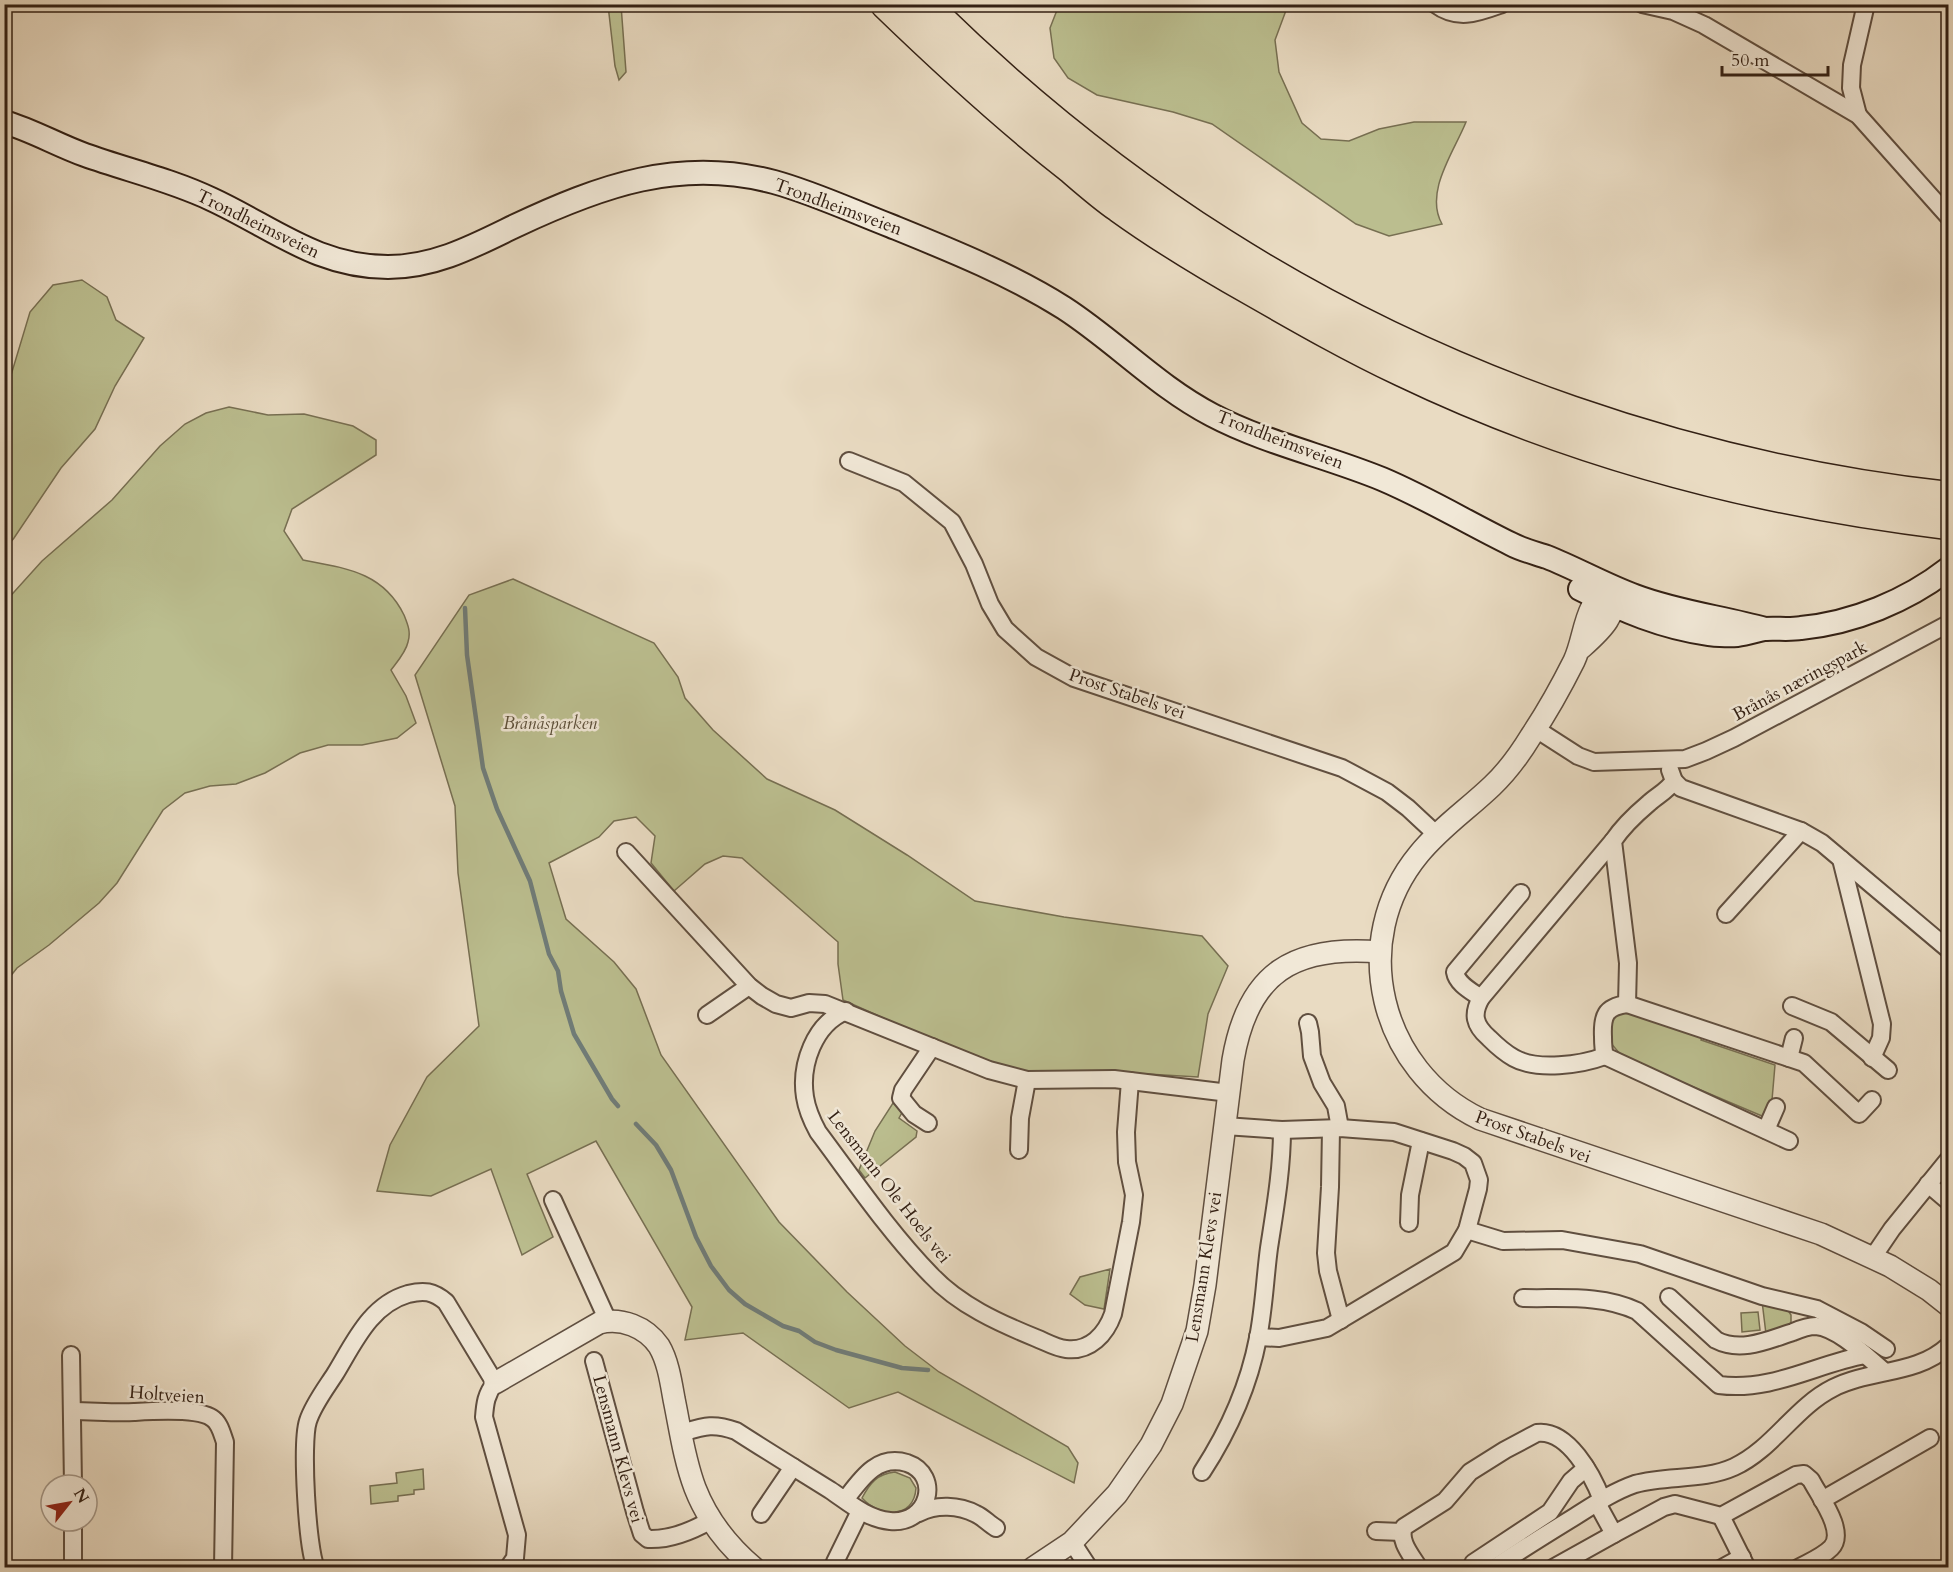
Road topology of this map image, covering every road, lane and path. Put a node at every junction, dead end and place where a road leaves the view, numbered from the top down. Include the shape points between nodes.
1 (886, 4) edge
2 (924, 4) edge
3 (1434, 4) edge
4 (1502, 4) edge
5 (1642, 4) edge
6 (1866, 4) edge
7 (1858, 115) junction
8 (9, 122) edge
9 (1948, 216) edge
10 (849, 461) dead end
11 (1948, 515) edge
12 (1948, 569) edge
13 (1608, 597) junction
14 (1948, 624) edge
15 (1536, 729) junction
16 (1665, 761) junction
17 (1674, 781) junction
18 (1801, 831) junction
19 (1437, 835) junction
20 (1613, 841) junction
21 (626, 852) dead end
22 (1841, 859) junction
23 (1521, 893) dead end
24 (1726, 914) dead end
25 (1948, 949) edge
26 (1380, 952) junction
27 (749, 986) junction
28 (1481, 998) junction
29 (1627, 1004) junction
30 (1792, 1006) dead end
31 (846, 1011) junction
32 (707, 1015) dead end
33 (1308, 1023) dead end
34 (1794, 1038) dead end
35 (932, 1047) junction
36 (1605, 1056) junction
37 (1789, 1058) junction
38 (1872, 1058) junction
39 (1888, 1070) dead end
40 (1027, 1080) junction
41 (1130, 1081) junction
42 (1229, 1093) junction
43 (1872, 1100) dead end
44 (1776, 1107) dead end
45 (928, 1123) dead end
46 (1225, 1126) junction
47 (1336, 1129) junction
48 (1282, 1130) junction
49 (1766, 1130) junction
50 (1421, 1141) junction
51 (1789, 1141) dead end
52 (1019, 1150) dead end
53 (1948, 1160) edge
54 (1929, 1184) junction
55 (553, 1200) dead end
56 (1948, 1201) edge
57 (1409, 1223) dead end
58 (1467, 1230) junction
59 (1873, 1257) junction
60 (1669, 1297) dead end
61 (1523, 1298) dead end
62 (1796, 1304) junction
63 (1948, 1305) edge
64 (608, 1320) junction
65 (1341, 1320) junction
66 (1799, 1329) junction
67 (1258, 1337) junction
68 (1886, 1349) dead end
69 (1865, 1354) junction
70 (71, 1355) dead end
71 (1946, 1355) edge
72 (594, 1361) dead end
73 (1885, 1372) junction
74 (495, 1383) junction
75 (73, 1411) junction
76 (681, 1433) junction
77 (1930, 1438) dead end
78 (793, 1467) junction
79 (1586, 1468) junction
80 (1202, 1472) dead end
81 (73, 1473) edge
82 (845, 1500) junction
83 (1822, 1500) junction
84 (1600, 1501) junction
85 (860, 1511) junction
86 (919, 1513) junction
87 (761, 1514) dead end
88 (1721, 1516) junction
89 (711, 1520) junction
90 (996, 1528) dead end
91 (1376, 1532) dead end
92 (1402, 1532) junction
93 (73, 1533) edge
94 (1614, 1534) junction
95 (1072, 1542) junction
96 (1582, 1561) edge
97 (835, 1562) dead end
98 (1744, 1562) edge
99 (1473, 1563) dead end
100 (73, 1568) edge
101 (223, 1568) edge
102 (316, 1568) edge
103 (508, 1568) edge
104 (754, 1568) edge
105 (1033, 1568) edge
106 (1089, 1568) edge
107 (1419, 1568) edge
108 (1494, 1568) edge
109 (1553, 1568) edge
110 (1722, 1568) edge
111 (1798, 1568) edge

1 - 11 highway via 1024,132 1119,207 1294,315 1403,372 1483,407 1653,466 1855,512
2 - 11 highway via 1042,112 1137,185 1224,245 1413,347 1530,397 1644,435 1761,466 1887,490
3 - 4 street via 1444,11 1466,16
5 - 7 street via 1673,11 1704,25
6 - 7 street via 1852,65 1851,88
7 - 9 street
8 - 13 main road, Trondheimsveien via 83,154 213,200 314,253 369,266 403,266 445,258 564,204 644,178 709,172 777,183 1014,279 1082,320 1179,395 1217,418 1386,481 1516,547 1542,568
10 - 19 street, Prost Stabels vei via 904,483 952,522 1005,629 1036,657 1074,678 1342,768 1388,792
12 - 13 main road, Trondheimsveien via 1910,593 1863,614 1823,625 1786,629 1765,629
13 - 15 street, Prost Stabels vei via 1582,630 1579,650
14 - 16 street, Brånås næringspark via 1706,752
15 - 16 street via 1594,762
15 - 19 street, Prost Stabels vei via 1501,778
16 - 17 street
17 - 18 street via 1681,788
17 - 20 street via 1634,816
18 - 22 street
18 - 24 street
19 - 26 street, Prost Stabels vei via 1401,882 1389,909
20 - 28 street
20 - 29 street via 1628,963
21 - 27 street
22 - 25 street
22 - 38 street via 1882,1024
23 - 28 street via 1455,972 1462,984
26 - 42 street, Lensmann Klevs vei via 1332,951 1312,955 1280,971 1265,984 1239,1028
26 - 59 street, Prost Stabels vei via 1385,1004 1402,1048 1434,1089 1464,1112 1496,1126 1789,1222
27 - 31 street via 776,1004 791,1008 809,1003
27 - 32 street
28 - 36 street via 1474,1016 1478,1024 1484,1034 1514,1058 1567,1065
29 - 36 street via 1615,1006 1604,1018
29 - 37 street
30 - 38 street via 1831,1022
31 - 35 street
31 - 41 street, Lensmann Ole Hoels vei via 825,1025 808,1059 805,1096 818,1132 933,1277 975,1309 1066,1349 1100,1338 1113,1314 1134,1195 1127,1161
33 - 47 street via 1311,1056 1336,1106
34 - 37 street
35 - 40 street via 989,1071
35 - 45 street via 901,1098
36 - 49 street
37 - 43 street via 1804,1063 1859,1114
38 - 39 street
40 - 41 street
40 - 52 street
41 - 42 street
42 - 46 street, Lensmann Klevs vei
44 - 49 street
46 - 48 street
46 - 95 street, Lensmann Klevs vei via 1205,1285 1188,1362 1172,1404 1136,1470
47 - 48 street
47 - 50 street via 1394,1132
47 - 65 street via 1326,1253
48 - 67 street via 1280,1174
49 - 51 street
50 - 57 street via 1410,1195
50 - 58 street via 1473,1163 1478,1189
53 - 54 street
54 - 56 street
54 - 59 street
55 - 64 street
58 - 62 street via 1503,1241 1562,1240 1640,1254
58 - 65 street via 1454,1252
59 - 63 street, Prost Stabels vei via 1910,1277
60 - 66 street via 1716,1340 1730,1346 1762,1342
61 - 69 street via 1590,1298 1625,1305 1637,1311 1719,1385 1766,1384
62 - 66 street
62 - 68 street via 1827,1313
64 - 74 street
64 - 76 street via 637,1327 659,1347
65 - 67 street via 1305,1334
66 - 69 street via 1816,1326 1828,1330
67 - 80 street via 1244,1389 1219,1446
69 - 73 street
70 - 75 street
71 - 73 street
72 - 89 street, Lensmann Klevs vei via 642,1534 648,1539 670,1538
73 - 84 street via 1851,1380 1818,1396 1765,1446 1734,1467 1717,1473 1653,1479
74 - 102 street via 446,1302 437,1295 414,1292 381,1308 364,1326 308,1420 305,1452 309,1535
74 - 103 street via 488,1391 484,1417 517,1535 515,1558
75 - 81 street
75 - 101 street, Holtveien via 147,1410 200,1413 212,1418 225,1442
76 - 78 street via 720,1425
76 - 89 street via 695,1486
77 - 83 street
78 - 82 street
78 - 87 street
79 - 84 street via 1595,1481
79 - 92 street via 1566,1444 1547,1433 1537,1433 1470,1472 1445,1501
79 - 99 street via 1571,1481 1550,1512
82 - 85 street
82 - 86 street via 872,1468 902,1462 920,1472 927,1487
83 - 88 street via 1811,1480 1804,1474 1796,1475
83 - 111 street via 1836,1527 1837,1539 1832,1547
84 - 94 street
84 - 108 street
85 - 86 street via 899,1522
85 - 97 street
86 - 90 street via 935,1506 964,1510 974,1512
88 - 94 street via 1675,1504
88 - 98 street
89 - 104 street
91 - 92 street
92 - 107 street via 1402,1540
93 - 100 street
94 - 96 street
95 - 105 street, Lensmann Klevs vei
95 - 106 street
96 - 109 street
98 - 110 street

